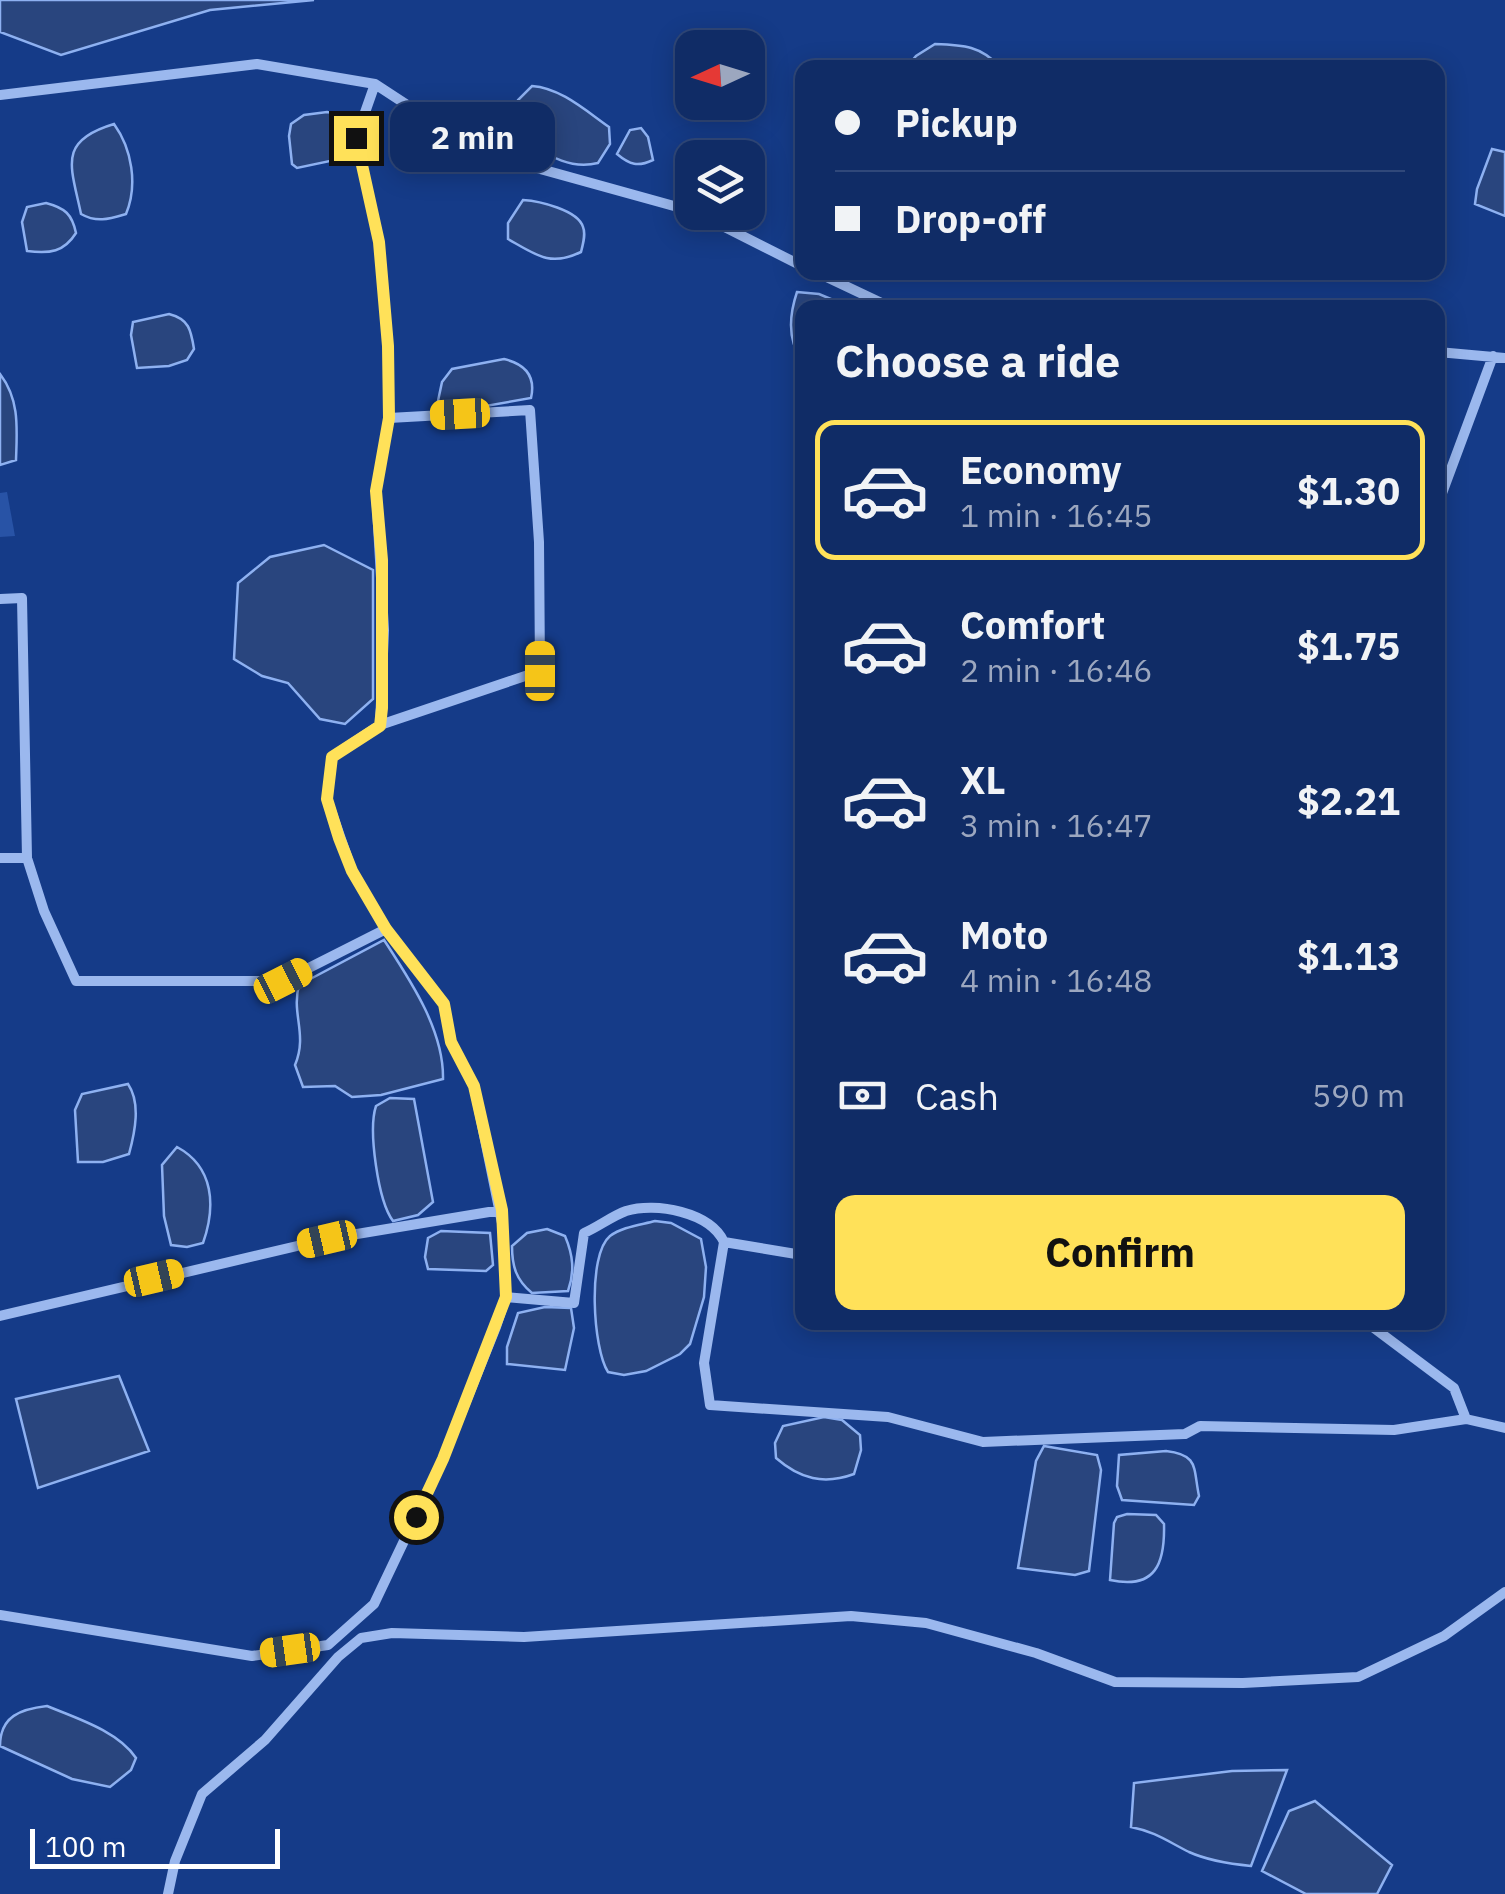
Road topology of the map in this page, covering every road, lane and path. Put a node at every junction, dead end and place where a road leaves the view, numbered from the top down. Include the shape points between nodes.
1 (374, 84) junction
2 (0, 95) edge
3 (675, 207) edge
4 (730, 230) edge
5 (795, 262) edge
6 (833, 280) edge
7 (875, 300) edge
8 (1445, 353) edge
9 (1499, 357) edge
10 (389, 418) junction
11 (1445, 487) edge
12 (0, 599) edge
13 (380, 726) junction
14 (0, 858) edge
15 (27, 858) junction
16 (386, 929) junction
17 (502, 1210) junction
18 (724, 1242) junction
19 (795, 1254) edge
20 (506, 1297) junction
21 (0, 1316) edge
22 (1377, 1330) edge
23 (1466, 1419) junction
24 (1505, 1428) edge
25 (1505, 1592) edge
26 (0, 1615) edge
27 (168, 1894) edge

1 - 2 street via 257,64
1 - 3 street via 478,152
1 - 10 street via 356,138 379,242
4 - 5 street
6 - 7 street
8 - 9 street
9 - 11 street
10 - 13 street via 376,491 384,612
10 - 13 street via 530,410 540,671
12 - 15 street via 22,598
13 - 16 street via 332,757 327,799 352,871
14 - 15 street
15 - 16 street via 76,982 283,981
16 - 17 street via 444,1004 451,1042 474,1086
17 - 20 street
17 - 21 street via 327,1239
18 - 19 street
18 - 20 street via 718,1230 674,1211 622,1212 584,1233 574,1303
18 - 23 street via 704,1363 710,1405 888,1417 983,1442 1185,1434 1200,1426 1394,1430
20 - 26 street via 443,1459 374,1604 328,1645 252,1656
22 - 23 street via 1454,1388
23 - 24 street
25 - 27 street via 1444,1636 1358,1677 1243,1682 1115,1682 926,1623 851,1616 524,1637 392,1632 360,1638 266,1740 202,1794

